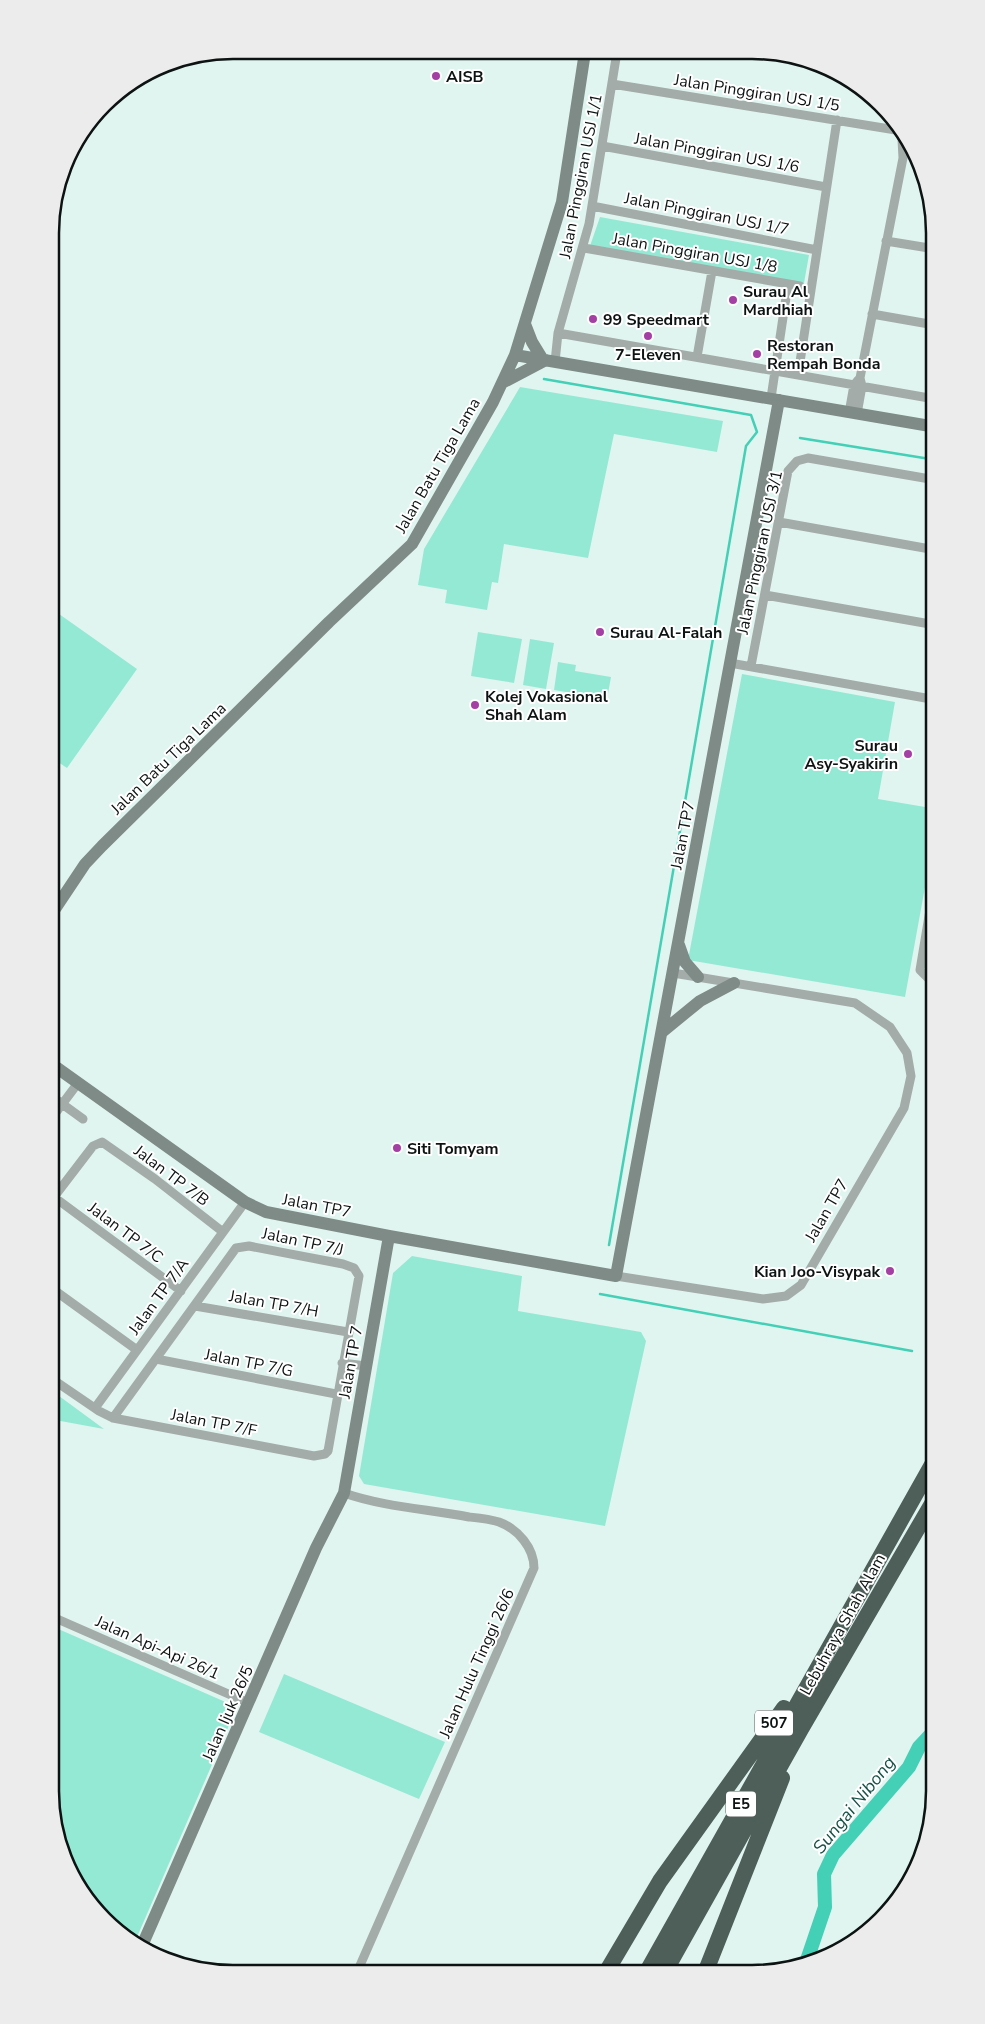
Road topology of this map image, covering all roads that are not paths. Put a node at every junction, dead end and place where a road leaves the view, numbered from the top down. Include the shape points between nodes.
1 (584, 59) edge
2 (616, 59) edge
3 (612, 84) junction
4 (837, 120) junction
5 (892, 130) edge
6 (902, 145) edge
7 (602, 146) junction
8 (826, 187) junction
9 (592, 206) junction
10 (886, 241) junction
11 (584, 248) junction
12 (926, 248) edge
13 (817, 250) junction
14 (712, 271) junction
15 (788, 284) junction
16 (800, 286) dead end
17 (872, 314) junction
18 (926, 323) edge
19 (525, 324) junction
20 (558, 333) junction
21 (515, 355) junction
22 (697, 357) junction
23 (548, 360) junction
24 (775, 371) junction
25 (798, 375) junction
26 (502, 383) junction
27 (859, 383) junction
28 (926, 397) edge
29 (775, 399) junction
30 (853, 413) junction
31 (926, 425) edge
32 (926, 478) edge
33 (779, 522) junction
34 (926, 548) edge
35 (765, 595) junction
36 (926, 623) edge
37 (730, 663) junction
38 (751, 666) junction
39 (926, 698) edge
40 (59, 903) edge
41 (926, 939) edge
42 (678, 943) junction
43 (673, 973) junction
44 (926, 976) edge
45 (698, 977) junction
46 (734, 983) junction
47 (662, 1032) junction
48 (59, 1069) edge
49 (78, 1083) junction
50 (59, 1102) edge
51 (62, 1104) junction
52 (59, 1108) edge
53 (83, 1119) dead end
54 (59, 1190) edge
55 (59, 1201) edge
56 (245, 1202) junction
57 (223, 1232) junction
58 (389, 1236) junction
59 (616, 1276) junction
60 (181, 1291) junction
61 (59, 1294) edge
62 (194, 1306) junction
63 (348, 1332) junction
64 (138, 1350) junction
65 (156, 1359) junction
66 (342, 1363) junction
67 (366, 1366) junction
68 (59, 1384) edge
69 (336, 1394) junction
70 (95, 1408) junction
71 (113, 1418) junction
72 (926, 1475) edge
73 (344, 1493) junction
74 (926, 1516) edge
75 (59, 1619) edge
76 (833, 1639) junction
77 (249, 1703) junction
78 (797, 1736) junction
79 (144, 1941) edge
80 (360, 1965) edge
81 (610, 1965) edge
82 (651, 1965) edge
83 (669, 1965) edge
84 (708, 1965) edge

1 - 19 street, Jalan Batu Tiga Lama via 562,202
2 - 3 street, Jalan Pinggiran USJ 1/1
3 - 4 street, Jalan Pinggiran USJ 1/5
3 - 7 street, Jalan Pinggiran USJ 1/1
4 - 5 street, Jalan Pinggiran USJ 1/5
4 - 8 street
6 - 10 street
7 - 8 street, Jalan Pinggiran USJ 1/6
7 - 9 street, Jalan Pinggiran USJ 1/1
8 - 13 street
9 - 11 street, Jalan Pinggiran USJ 1/1
9 - 13 street, Jalan Pinggiran USJ 1/7
10 - 12 street
10 - 17 street
11 - 14 street, Jalan Pinggiran USJ 1/8
11 - 20 street, Jalan Pinggiran USJ 1/1
13 - 25 street
14 - 15 street, Jalan Pinggiran USJ 1/8
14 - 22 street
15 - 16 street, Jalan Pinggiran USJ 1/8
15 - 24 street
17 - 18 street
17 - 27 street
19 - 21 street, Jalan Batu Tiga Lama
19 - 23 street via 532,342
20 - 22 street
20 - 23 street, Jalan Pinggiran USJ 1/1
21 - 23 street
21 - 26 street, Jalan Batu Tiga Lama
22 - 24 street
23 - 26 street
23 - 29 street
24 - 25 street
24 - 29 street
25 - 27 street
26 - 40 street, Jalan Batu Tiga Lama via 412,544 102,846 85,864
27 - 28 street
27 - 30 street
29 - 30 street
29 - 37 street, Jalan TP7
30 - 31 street
32 - 33 street, Jalan Pinggiran USJ 3/1 via 808,458 797,461 788,471
33 - 34 street
33 - 35 street, Jalan Pinggiran USJ 3/1
35 - 36 street
35 - 38 street, Jalan Pinggiran USJ 3/1
37 - 38 street
37 - 42 street, Jalan TP7
38 - 39 street
41 - 44 street via 920,970
42 - 43 street, Jalan TP7
42 - 45 street via 685,962
43 - 45 street, Jalan TP7
43 - 47 street, Jalan TP7
45 - 46 street, Jalan TP7
46 - 47 street via 700,1001
46 - 59 street, Jalan TP7 via 855,1003 890,1027 907,1053 911,1076 904,1108 801,1285 786,1296 763,1299
47 - 59 street, Jalan TP7
48 - 49 street, Jalan TP7
49 - 51 street
49 - 56 street, Jalan TP7
50 - 51 street
51 - 52 street
51 - 53 street
54 - 57 street, Jalan TP 7/B via 93,1146 102,1142
55 - 60 street, Jalan TP 7/C
56 - 57 street, Jalan TP 7/A
56 - 58 street, Jalan TP7 via 266,1212
57 - 60 street, Jalan TP 7/A
58 - 59 street, Jalan TP7
58 - 67 street, Jalan TP 7
60 - 64 street, Jalan TP 7/A
61 - 64 street
62 - 63 street, Jalan TP 7/H
62 - 63 street, Jalan TP 7/J via 236,1248 249,1246 354,1268 359,1276
62 - 65 street
63 - 66 street
64 - 70 street, Jalan TP 7/A
65 - 69 street, Jalan TP 7/G
65 - 71 street
66 - 67 street
66 - 69 street
67 - 73 street, Jalan TP 7
68 - 70 street, Jalan TP 7/F
69 - 71 street, Jalan TP 7/F via 328,1451 314,1456
70 - 71 street, Jalan TP 7/F
72 - 76 highway, Lebuhraya Shah Alam / E5
73 - 77 street, Jalan Ijuk 26/5 via 316,1548
73 - 80 street, Jalan Hulu Tinggi 26/6 via 364,1500 499,1522 522,1537 534,1559 534,1568
74 - 78 highway, Lebuhraya Shah Alam / E5
75 - 77 street, Jalan Api-Api 26/1
76 - 81 highway, 507 via 660,1882
76 - 82 highway, Lebuhraya Shah Alam / E5
77 - 79 street, Jalan Ijuk 26/5
78 - 83 highway, Lebuhraya Shah Alam / E5
78 - 84 highway, 507

